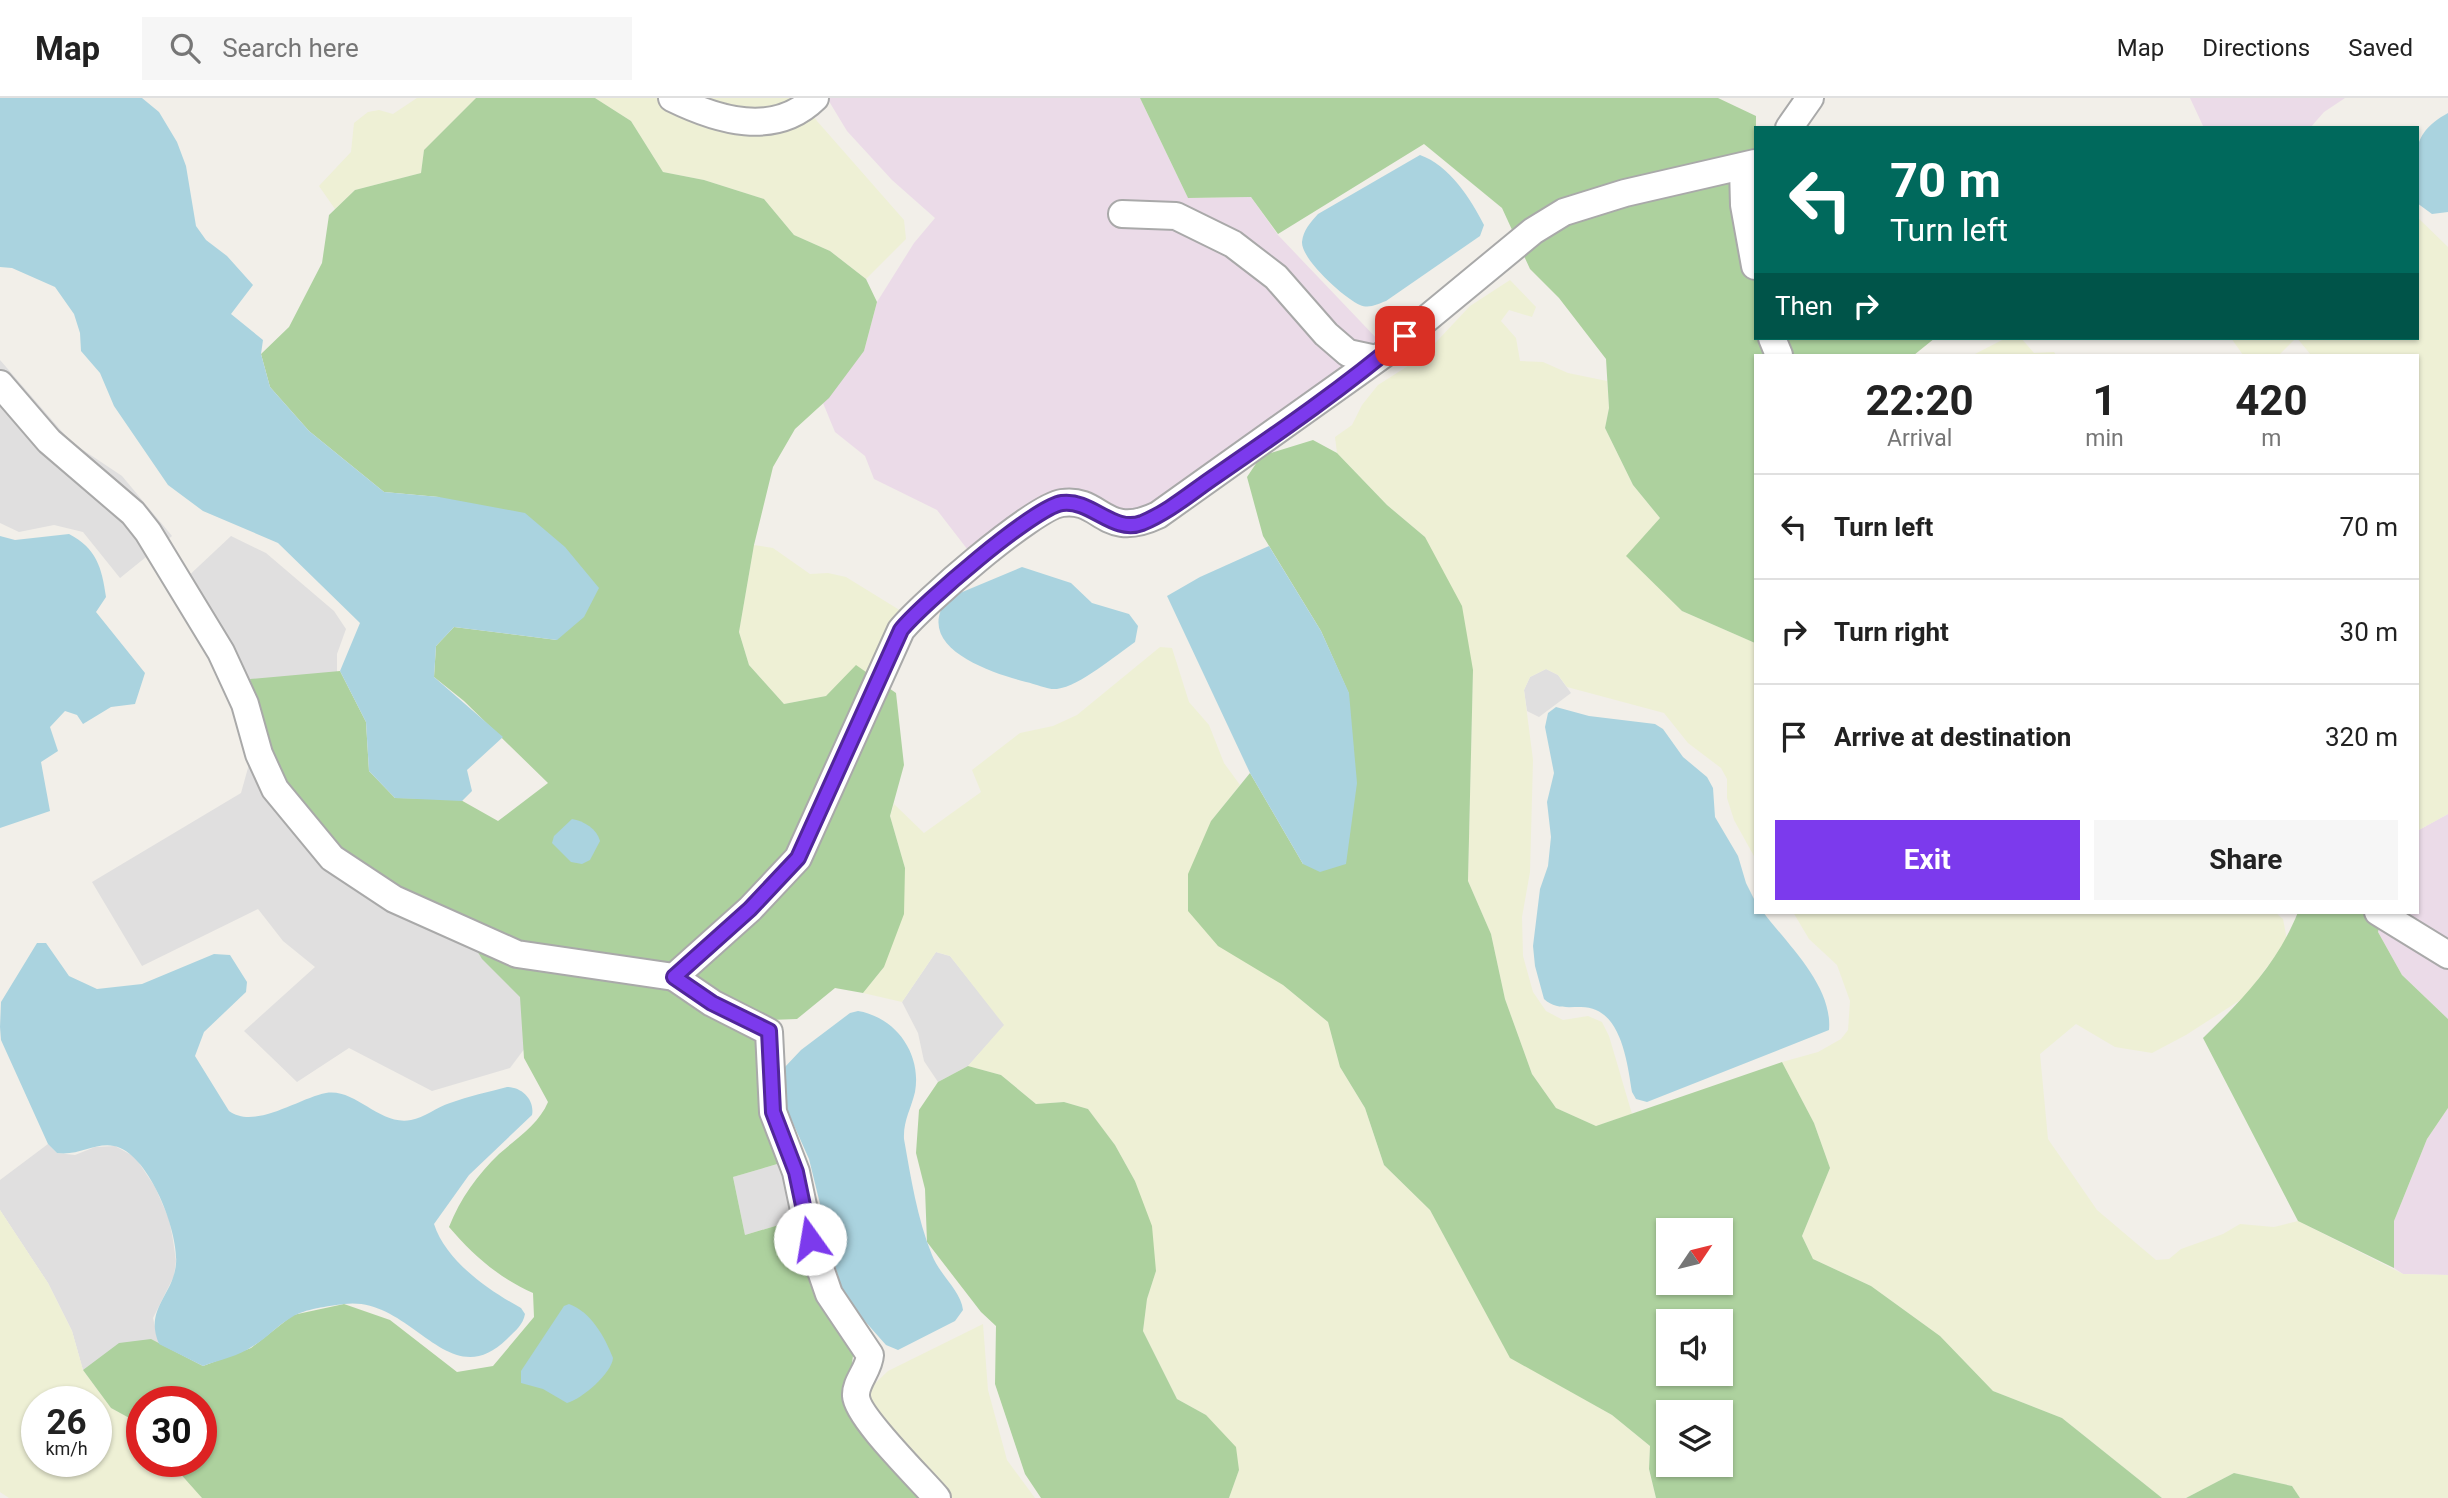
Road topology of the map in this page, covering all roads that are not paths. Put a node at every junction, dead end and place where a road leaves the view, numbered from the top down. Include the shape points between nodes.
1 (672, 98) edge
2 (815, 98) edge
3 (1810, 98) edge
4 (1790, 126) edge
5 (1749, 166) edge
6 (1122, 214) dead end
7 (1754, 260) edge
8 (1376, 359) junction
9 (0, 384) edge
10 (2381, 914) edge
11 (2448, 955) edge
12 (674, 977) junction
13 (937, 1498) edge

1 - 2 street via 733,122 776,121
3 - 4 street
5 - 7 street via 1744,205
5 - 8 street via 1625,193 1564,212 1532,231
6 - 8 street via 1177,216 1233,244 1276,277 1348,354
8 - 12 street via 1158,515 1125,526 1080,504 1061,503 1041,512 928,600 901,630 798,858 750,909
9 - 12 street via 49,441 133,513 148,532 221,652 275,789 332,858 394,899 517,954
10 - 11 street
12 - 13 street via 712,1003 769,1031 773,1112 796,1172 810,1239 829,1294 870,1355 856,1391 859,1406

